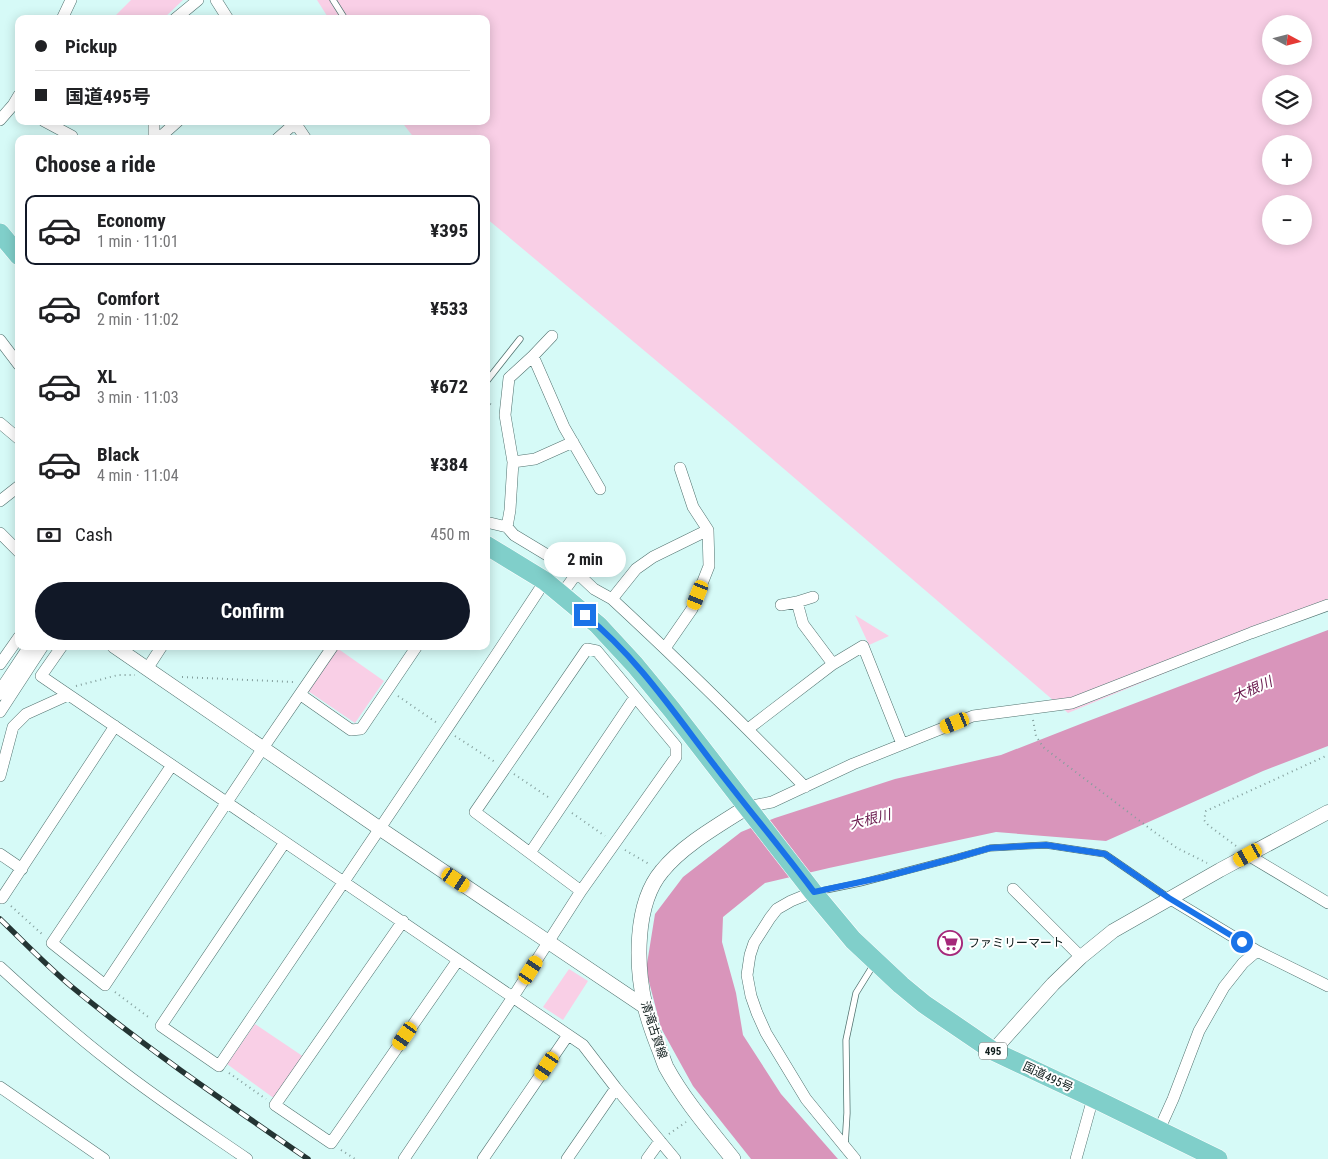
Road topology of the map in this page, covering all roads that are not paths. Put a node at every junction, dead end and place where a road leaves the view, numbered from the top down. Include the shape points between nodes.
1 (71, 0) edge
2 (198, 0) edge
3 (216, 0) edge
4 (333, 0) edge
5 (64, 15) edge
6 (180, 15) edge
7 (225, 15) edge
8 (342, 15) edge
9 (15, 105) edge
10 (0, 120) edge
11 (51, 125) edge
12 (174, 125) edge
13 (292, 125) edge
14 (70, 135) edge
15 (162, 135) edge
16 (281, 135) edge
17 (0, 233) edge
18 (15, 251) edge
19 (552, 336) dead end
20 (520, 339) dead end
21 (0, 340) edge
22 (533, 356) junction
23 (15, 359) edge
24 (490, 377) edge
25 (0, 423) edge
26 (15, 436) edge
27 (573, 442) junction
28 (513, 462) junction
29 (680, 468) dead end
30 (15, 489) edge
31 (600, 489) dead end
32 (0, 501) edge
33 (490, 523) edge
34 (507, 527) junction
35 (708, 530) junction
36 (0, 533) edge
37 (490, 547) edge
38 (15, 548) edge
39 (577, 573) junction
40 (545, 581) junction
41 (561, 595) junction
42 (813, 597) dead end
43 (612, 599) junction
44 (797, 602) junction
45 (781, 605) dead end
46 (1328, 605) edge
47 (15, 643) edge
48 (665, 648) junction
49 (28, 650) edge
50 (41, 650) edge
51 (59, 650) edge
52 (120, 650) edge
53 (160, 650) edge
54 (330, 650) edge
55 (414, 650) edge
56 (0, 664) edge
57 (833, 664) junction
58 (151, 672) junction
59 (0, 693) edge
60 (301, 694) junction
61 (68, 695) junction
62 (636, 697) junction
63 (0, 712) edge
64 (115, 726) junction
65 (748, 729) junction
66 (902, 744) junction
67 (263, 748) junction
68 (172, 765) junction
69 (0, 776) edge
70 (805, 787) junction
71 (228, 802) junction
72 (752, 812) junction
73 (1328, 812) edge
74 (379, 828) junction
75 (285, 842) junction
76 (530, 853) junction
77 (0, 854) edge
78 (1248, 855) junction
79 (22, 869) junction
80 (344, 882) junction
81 (811, 889) junction
82 (1013, 889) dead end
83 (581, 891) junction
84 (2, 898) road end
85 (1169, 898) junction
86 (1328, 903) edge
87 (403, 921) junction
88 (549, 942) junction
89 (1257, 951) junction
90 (1081, 956) junction
91 (458, 960) junction
92 (876, 962) junction
93 (0, 967) edge
94 (1328, 986) edge
95 (513, 997) junction
96 (645, 1007) junction
97 (568, 1035) junction
98 (993, 1051) junction
99 (0, 1087) edge
100 (616, 1088) junction
101 (1093, 1098) junction
102 (1159, 1130) junction
103 (660, 1141) junction
104 (845, 1148) junction
105 (1212, 1158) edge
106 (104, 1159) edge
107 (247, 1159) edge
108 (404, 1159) edge
109 (483, 1159) edge
110 (567, 1159) edge
111 (648, 1159) edge
112 (675, 1159) edge
113 (733, 1159) edge
114 (855, 1159) edge
115 (1076, 1159) edge

1 - 5 street
2 - 6 street
3 - 7 street
4 - 8 lane
9 - 10 street
11 - 14 street
12 - 15 street
13 - 16 street
17 - 18 highway
19 - 22 street
20 - 24 lane
21 - 23 street
22 - 27 street
22 - 28 street via 509,378 505,415
25 - 26 street
27 - 28 street via 535,459
27 - 31 street
28 - 34 street
29 - 35 street via 693,507
30 - 32 street
33 - 34 street
34 - 39 street via 514,535
35 - 43 street via 636,569
35 - 48 street via 709,566 692,609
36 - 38 street
37 - 40 highway, 495
39 - 41 street
39 - 43 street via 594,589
40 - 41 highway, 495
40 - 74 street
41 - 72 highway, 495 via 598,625 635,665
42 - 44 street
43 - 48 street
44 - 45 street
44 - 57 street via 802,624
46 - 66 street via 1072,703 973,716
47 - 56 street
48 - 65 street
49 - 59 street
50 - 63 street
51 - 61 street via 41,676
52 - 58 street
53 - 58 street
54 - 60 street
55 - 60 street via 361,729 351,730
57 - 65 street
57 - 66 street via 863,646
58 - 67 street
60 - 67 street
61 - 64 street
61 - 69 street via 26,714 13,727
62 - 76 street
62 - 76 street via 597,651 587,649 474,812
62 - 83 street via 676,746 676,757
64 - 68 street
64 - 79 street
65 - 70 street
66 - 70 street
67 - 71 street
67 - 74 street
68 - 71 street
68 - 71 street via 52,943 105,985
70 - 72 street
71 - 75 street
72 - 81 highway, 495
72 - 96 main road, 清滝古賀線 via 706,834 674,858 652,886 646,900 639,946
73 - 78 street
74 - 80 street
74 - 88 street
75 - 80 street
75 - 80 street via 161,1026 219,1066
76 - 83 street
77 - 79 street
78 - 85 street
78 - 86 street
79 - 84 street
80 - 87 street
81 - 85 lane via 876,879 990,848 1046,845 1105,854
81 - 92 highway, 国道495号 / 495 via 853,940
81 - 104 street via 778,909 770,918 754,943 747,975 756,1013 766,1033 806,1099
82 - 90 street
83 - 88 street
85 - 89 street
85 - 90 street via 1113,931
87 - 91 street
87 - 91 street via 275,1105 331,1143
88 - 95 street
88 - 96 street
89 - 94 street
89 - 102 street via 1224,987 1199,1031
90 - 98 street
91 - 95 street
92 - 98 highway, 国道495号 / 495 via 924,1004
92 - 104 lane via 856,993 846,1040
93 - 107 street via 61,1023 114,1065
95 - 97 street
95 - 108 street
96 - 113 main road, 清滝古賀線 via 666,1066
97 - 100 street via 583,1045
97 - 109 street
98 - 101 highway, 国道495号 / 495
99 - 106 street
100 - 103 street
100 - 110 street
101 - 102 highway, 国道495号 / 495
101 - 115 street
102 - 105 highway, 国道495号 / 495
103 - 111 street
103 - 112 street
104 - 114 street

